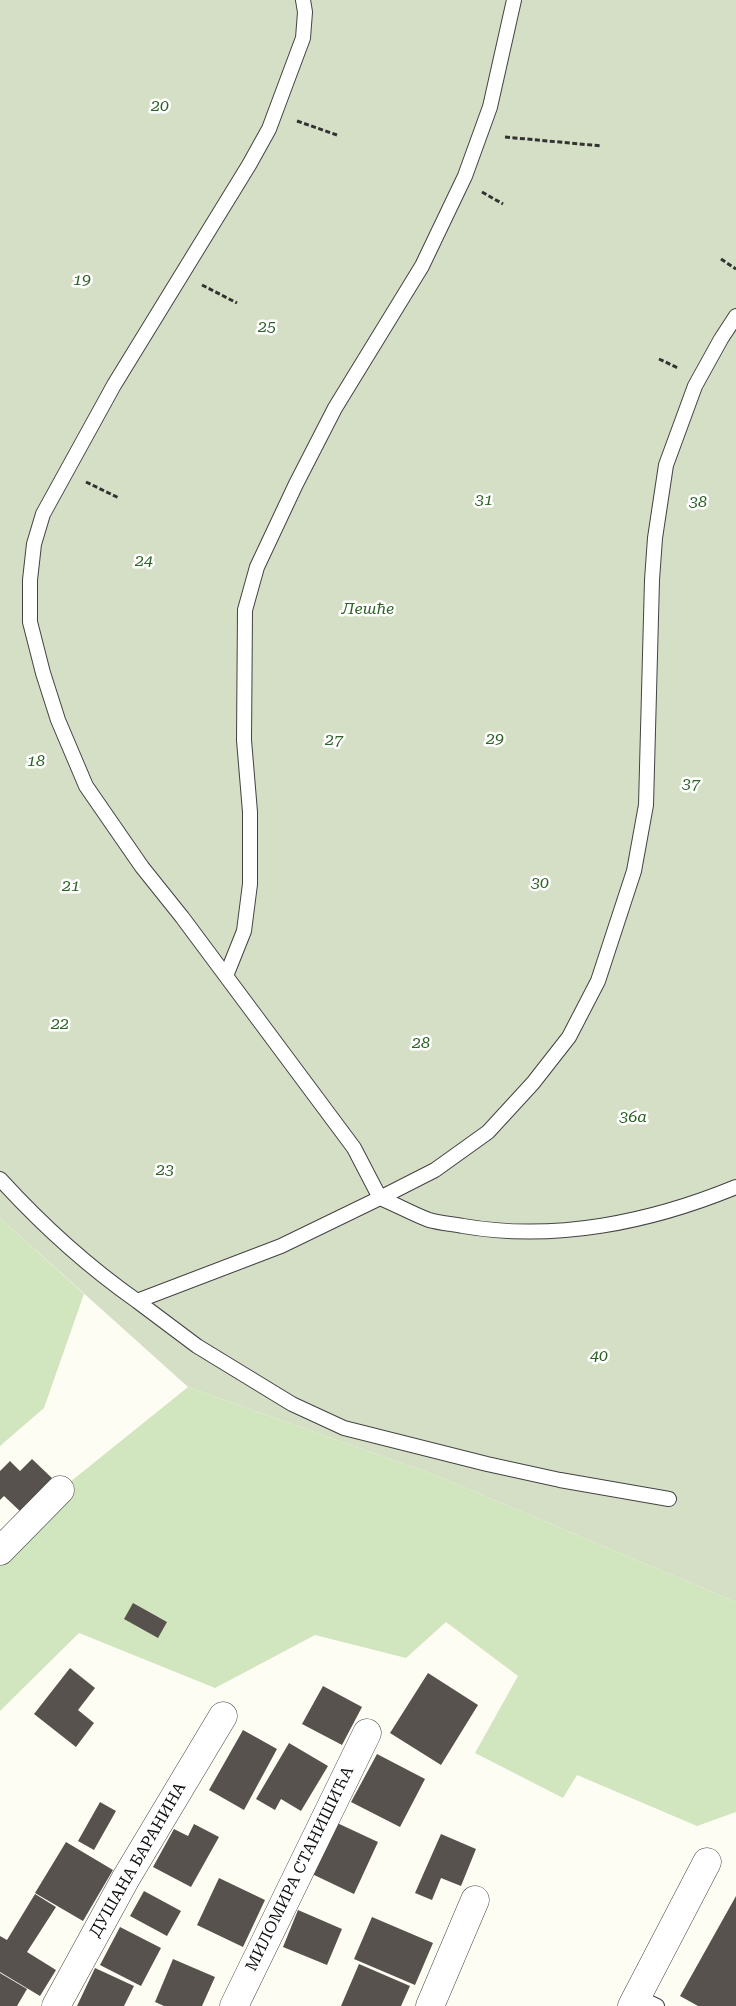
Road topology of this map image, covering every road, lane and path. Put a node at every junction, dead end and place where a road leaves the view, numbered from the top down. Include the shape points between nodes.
1 (303, 0) edge
2 (514, 0) edge
3 (275, 113) junction
4 (480, 134) junction
5 (337, 135) dead end
6 (602, 146) dead end
7 (721, 259) dead end
8 (736, 269) edge
9 (182, 274) junction
10 (237, 303) dead end
11 (736, 316) edge
12 (66, 472) junction
13 (120, 498) dead end
14 (226, 976) junction
15 (0, 1179) edge
16 (736, 1187) edge
17 (380, 1198) junction
18 (137, 1301) junction
19 (60, 1490) dead end
20 (669, 1499) dead end
21 (0, 1551) edge
22 (223, 1716) dead end
23 (366, 1733) dead end
24 (706, 1862) dead end
25 (475, 1900) dead end
26 (641, 2003) edge
27 (56, 2006) edge
28 (234, 2006) edge
29 (430, 2006) edge

1 - 3 lane via 303,38
2 - 4 lane via 490,107
3 - 5 path
3 - 9 lane via 249,165
4 - 6 path
4 - 14 lane via 465,176 422,266 335,408 257,567 245,610 244,740 250,812 250,884 244,931
7 - 8 path
9 - 10 path
9 - 12 lane
11 - 17 lane via 695,386 666,465 652,580 646,805 634,871 598,981 569,1036 534,1082 488,1132 434,1170
12 - 13 path
12 - 14 lane via 43,514 30,580 30,622 43,673 58,720 86,786 142,867
14 - 17 lane via 354,1148
15 - 18 lane via 101,1276
16 - 17 lane via 707,1199 592,1228 516,1232 431,1220
17 - 18 lane via 281,1246
18 - 20 lane via 197,1346 292,1404 344,1428 560,1480
19 - 21 street
22 - 27 street, ДУШАНА БАРАНИНА via 126,1878
23 - 28 street, МИЛОМИРА СТАНИШИЋА
24 - 26 street
25 - 29 street

